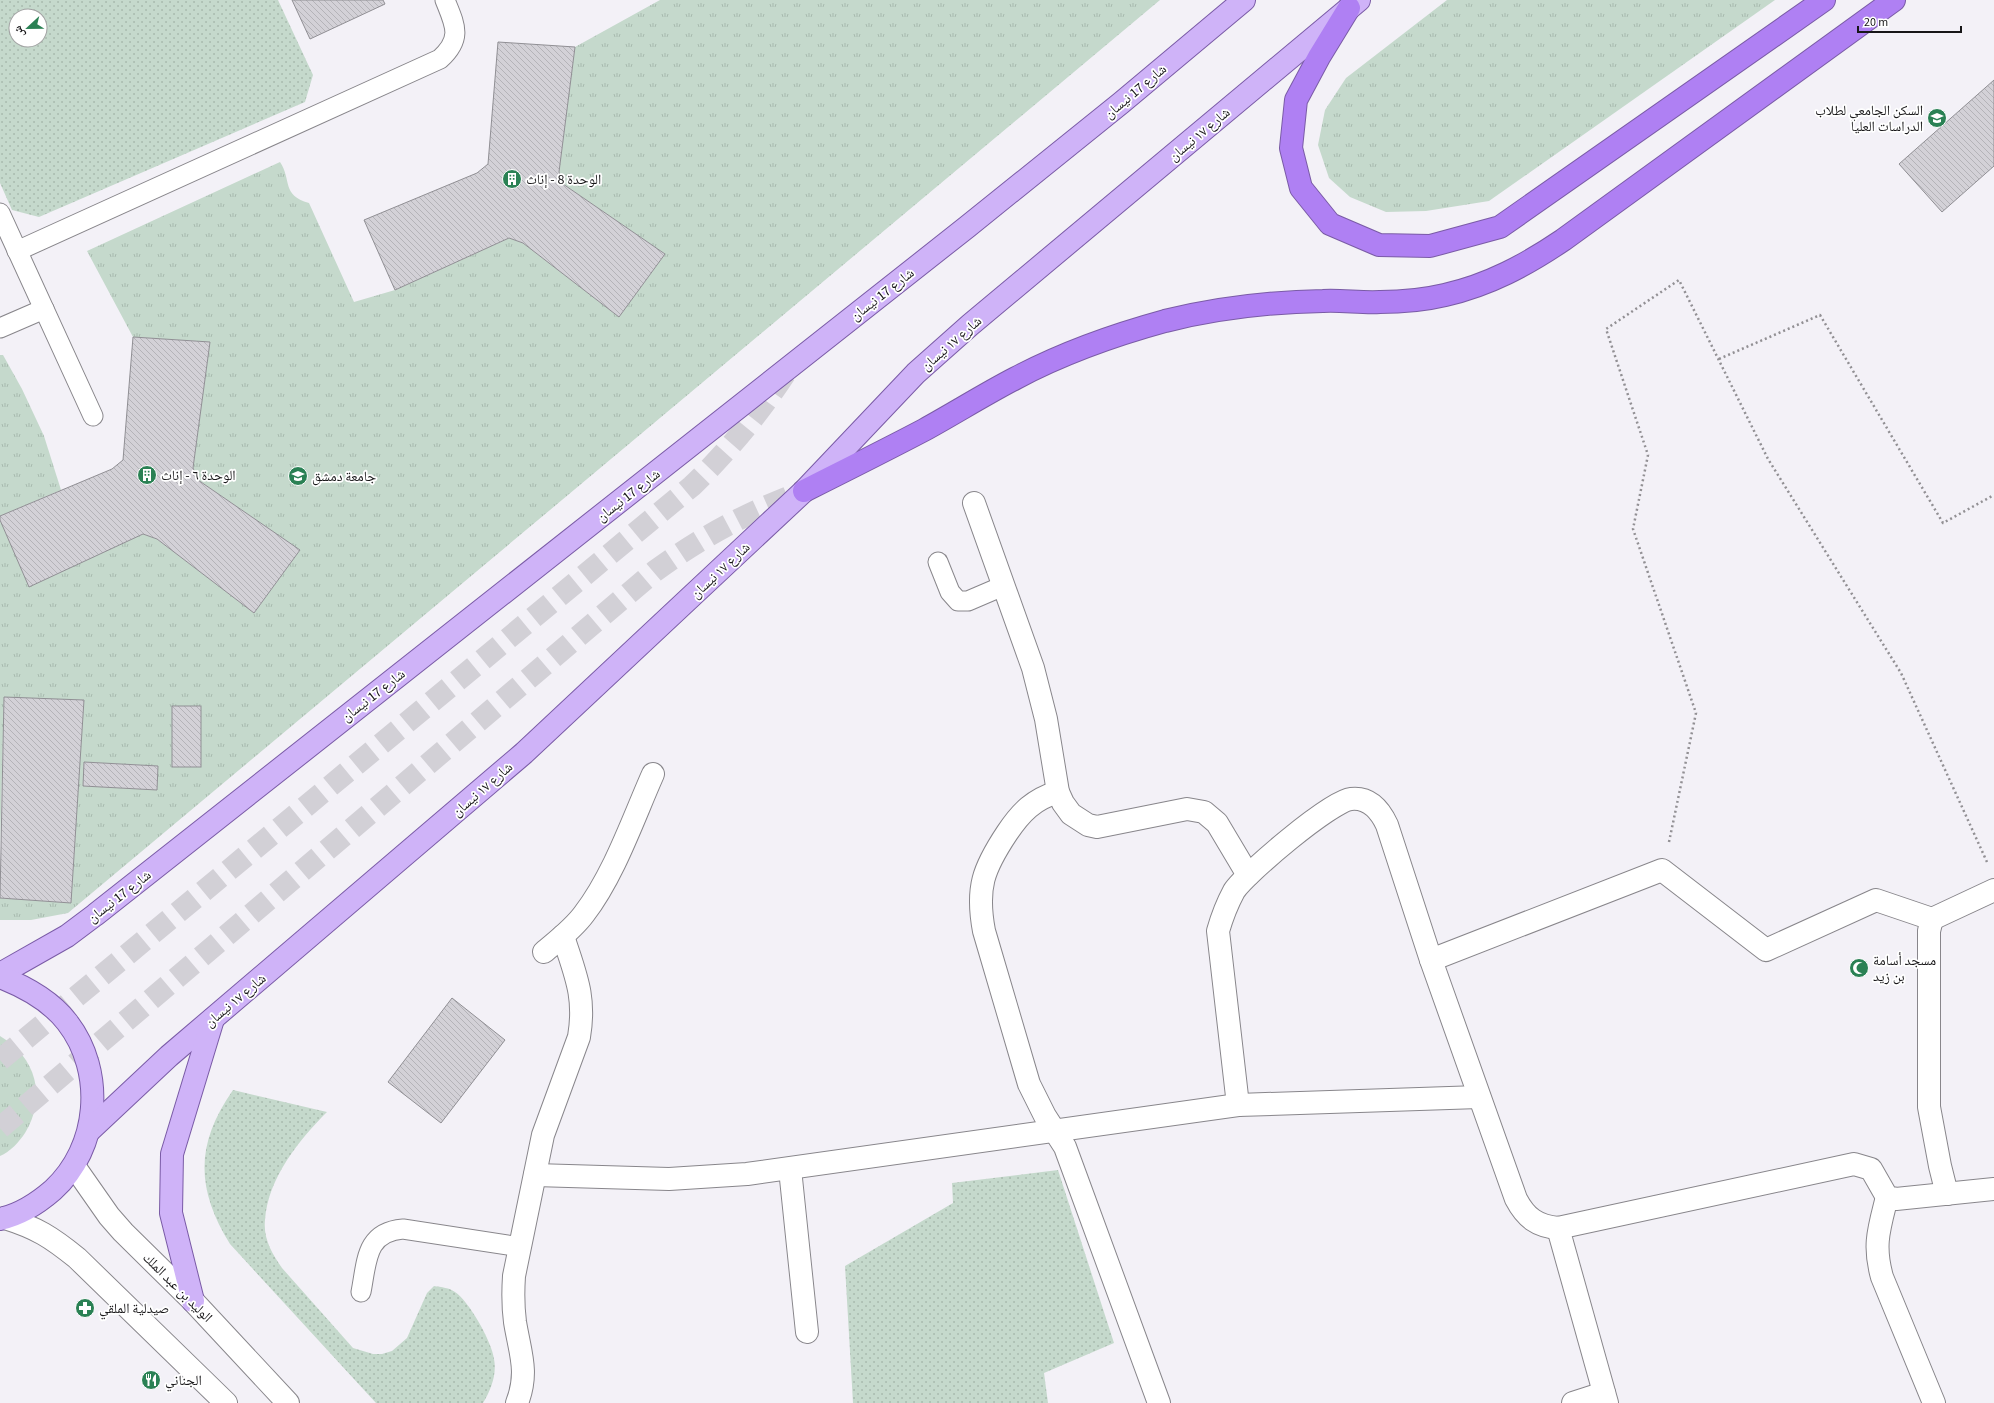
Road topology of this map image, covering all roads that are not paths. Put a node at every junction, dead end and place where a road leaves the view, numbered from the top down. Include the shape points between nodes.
1 (445, 0) edge
2 (1244, 0) edge
3 (1824, 0) edge
4 (1894, 0) edge
5 (1354, 4) edge
6 (0, 214) edge
7 (17, 251) junction
8 (44, 309) junction
9 (0, 328) edge
10 (93, 416) dead end
11 (804, 491) junction
12 (974, 503) dead end
13 (938, 562) dead end
14 (1003, 586) junction
15 (653, 774) dead end
16 (1058, 792) junction
17 (1248, 875) junction
18 (1994, 890) edge
19 (1932, 919) junction
20 (563, 936) junction
21 (544, 952) dead end
22 (1431, 960) junction
23 (0, 974) edge
24 (0, 978) edge
25 (213, 1019) junction
26 (1479, 1098) junction
27 (1238, 1105) junction
28 (89, 1131) junction
29 (1056, 1131) junction
30 (74, 1166) junction
31 (790, 1169) junction
32 (535, 1175) junction
33 (1994, 1189) edge
34 (1947, 1194) junction
35 (1888, 1197) junction
36 (2, 1219) edge
37 (1558, 1228) junction
38 (520, 1247) junction
39 (361, 1292) dead end
40 (193, 1301) junction
41 (807, 1332) dead end
42 (1606, 1398) edge
43 (226, 1403) edge
44 (288, 1403) edge
45 (516, 1403) edge
46 (1159, 1403) edge
47 (1573, 1403) edge
48 (1934, 1403) edge

1 - 7 lane via 456,27 455,40 450,50 440,59
2 - 23 main road, شارع 17 نيسان via 967,227 95,915 67,936
3 - 5 highway via 1500,227 1430,246 1379,245 1330,224 1301,188 1291,148 1296,100 1319,57
4 - 11 highway via 1563,240 1506,274 1464,290 1412,300 1272,303 1166,321 1114,336 1016,378 924,430
5 - 11 main road, شارع ١٧ نيسان via 916,373
6 - 7 lane
7 - 8 lane
8 - 9 lane
8 - 10 lane
11 - 25 main road, شارع ١٧ نيسان via 524,753
12 - 14 street
13 - 14 lane via 950,592 958,600 968,601
14 - 16 street via 1033,668 1046,719
15 - 20 street via 605,881 583,916
16 - 17 street via 1071,814 1088,825 1097,827 1187,809 1204,812 1217,824
16 - 29 street via 1027,806 992,855 983,878 980,911 1030,1084 1036,1101
17 - 22 street via 1342,800 1352,798 1374,805 1387,825
17 - 27 street via 1234,891 1218,931
18 - 19 street
19 - 22 street via 1876,900 1766,950 1662,870
19 - 34 street via 1929,931 1930,1107
20 - 21 street
20 - 32 street via 579,987 582,1021 579,1037 543,1135
22 - 26 street
24 - 28 main road via 24,986 47,1002 67,1022 82,1047 91,1074 93,1103
25 - 28 main road, شارع ١٧ نيسان via 169,1056
25 - 40 main road via 172,1154 171,1213
26 - 27 street
26 - 37 street via 1522,1211 1532,1221
27 - 29 street
28 - 30 main road
29 - 31 street
29 - 46 street via 1072,1162
30 - 36 main road via 44,1198 25,1210
30 - 40 street, الوليد بن عبد الملك via 123,1232
31 - 32 street via 669,1179
31 - 41 street
32 - 38 street
33 - 34 street
34 - 35 street via 1896,1199
35 - 37 street via 1871,1169 1854,1164
35 - 48 street via 1877,1240 1877,1259
36 - 43 street via 31,1226 54,1239 77,1258
37 - 42 street
38 - 39 lane via 403,1229 392,1230 382,1234 369,1251
38 - 45 street via 514,1276 513,1299 524,1369 522,1389
40 - 44 street, الوليد بن عبد الملك
42 - 47 street

